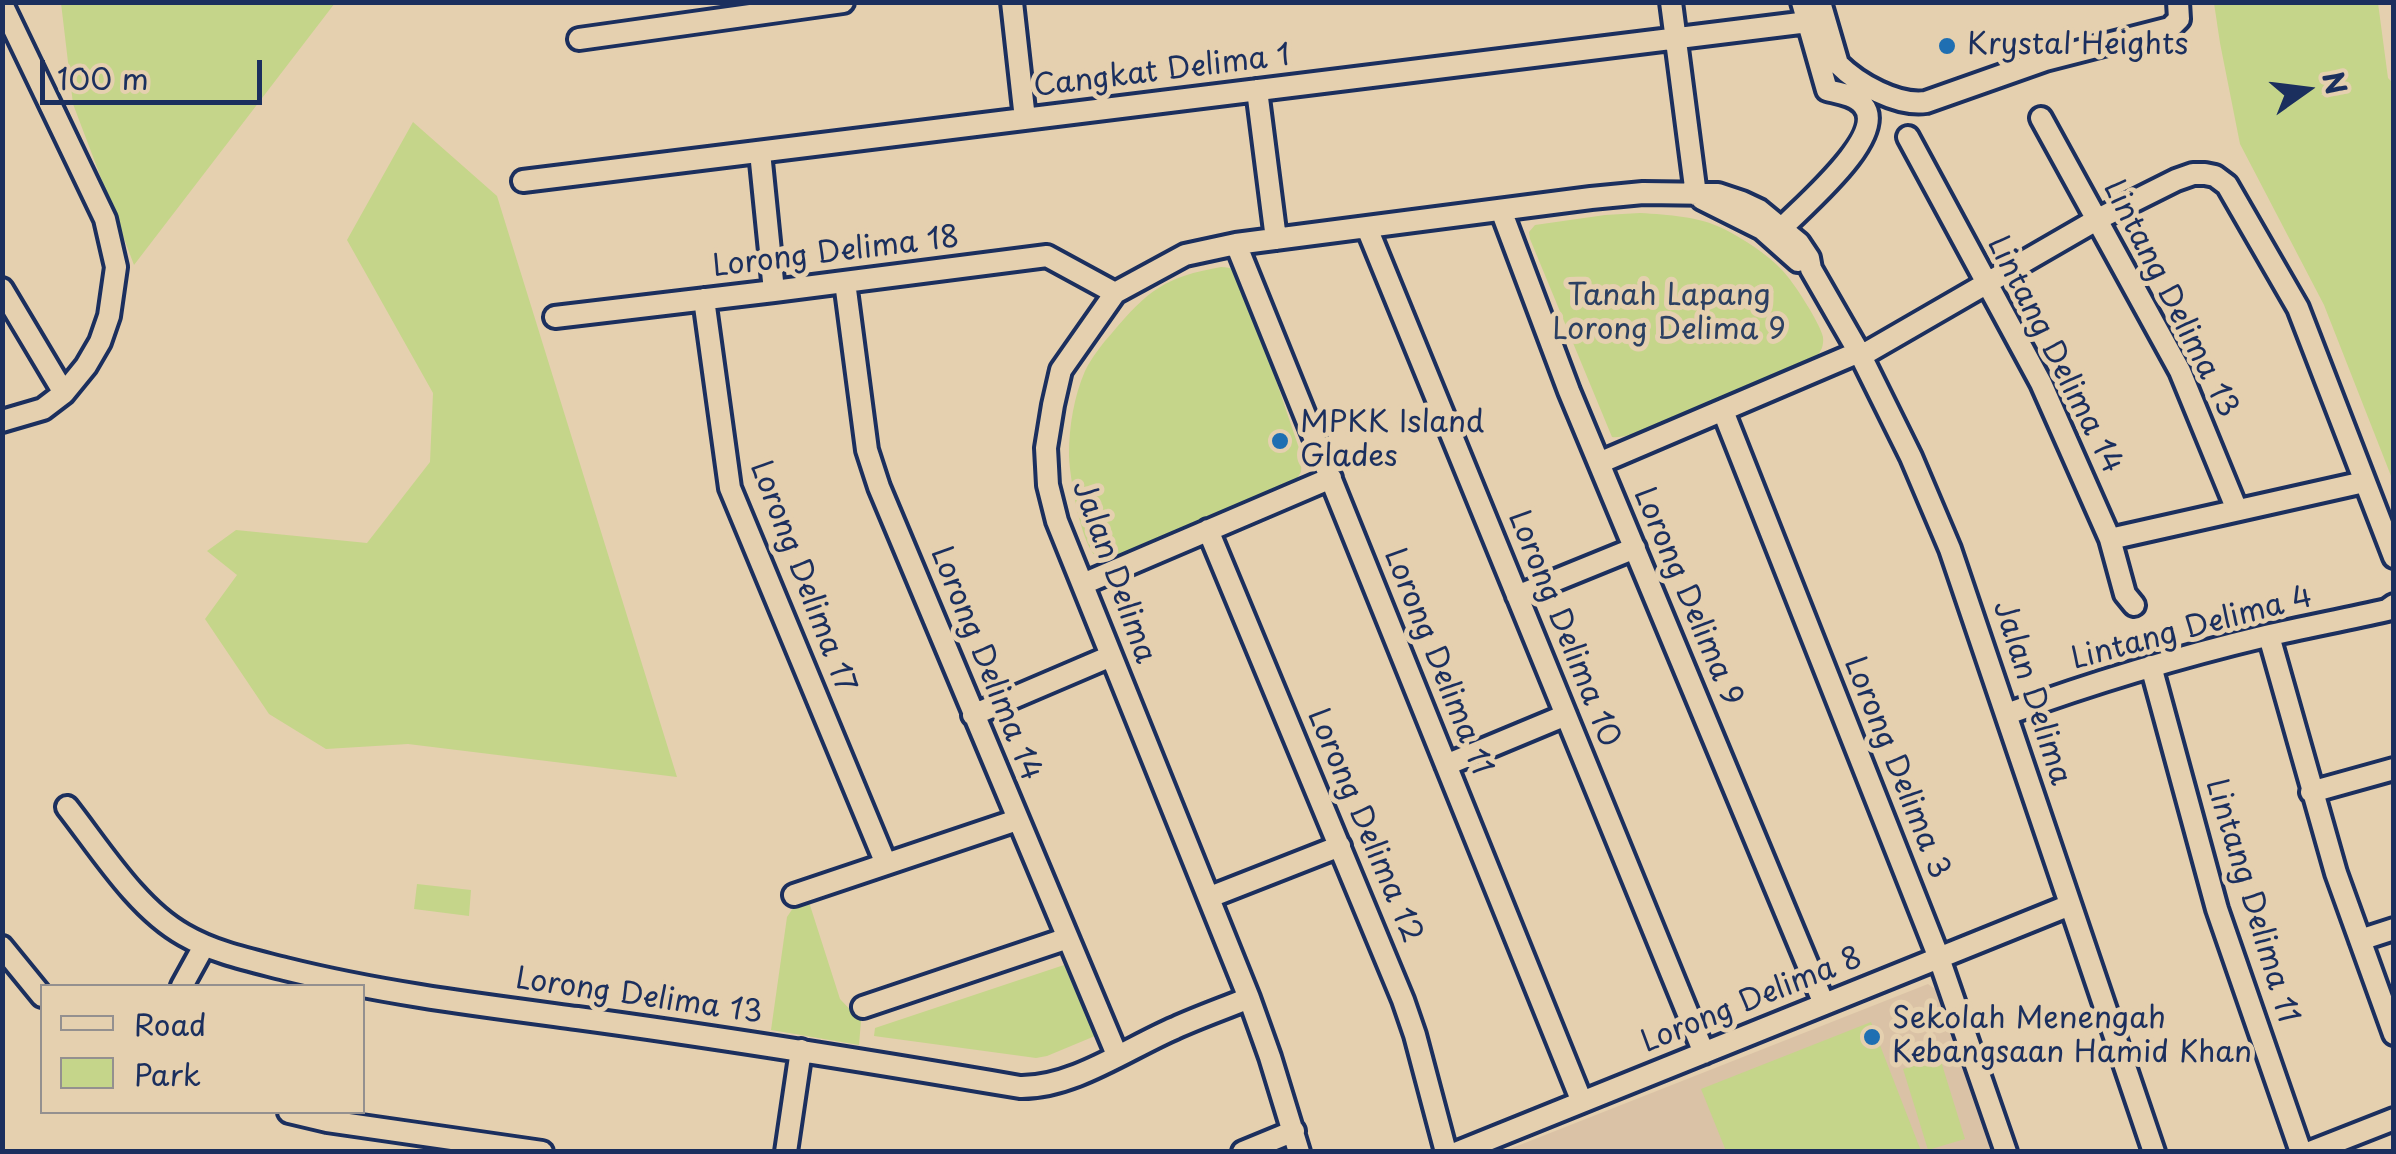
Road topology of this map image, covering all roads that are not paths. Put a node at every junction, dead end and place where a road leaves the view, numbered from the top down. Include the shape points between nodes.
1 (843, 2) edge
2 (1012, 2) edge
3 (1671, 2) edge
4 (1820, 2) edge
5 (2178, 2) edge
6 (2, 4) edge
7 (1805, 12) edge
8 (1675, 38) junction
9 (579, 39) dead end
10 (1257, 90) junction
11 (2041, 118) dead end
12 (1026, 119) junction
13 (1908, 138) dead end
14 (760, 152) junction
15 (523, 181) dead end
16 (1696, 195) junction
17 (1501, 210) junction
18 (2098, 220) junction
19 (1367, 228) junction
20 (1782, 228) junction
21 (1276, 239) junction
22 (1236, 244) junction
23 (1811, 269) junction
24 (845, 282) junction
25 (1986, 284) junction
26 (2, 288) edge
27 (774, 292) junction
28 (1115, 293) junction
29 (704, 300) junction
30 (555, 317) dead end
31 (1860, 354) junction
32 (64, 392) junction
33 (1722, 410) junction
34 (2, 421) edge
35 (1599, 463) junction
36 (1331, 478) junction
37 (2364, 482) junction
38 (2237, 510) junction
39 (1208, 530) junction
40 (2110, 539) junction
41 (1635, 548) junction
42 (2394, 557) edge
43 (1083, 584) junction
44 (1517, 596) junction
45 (2134, 604) dead end
46 (2394, 606) edge
47 (2269, 636) junction
48 (1110, 656) junction
49 (2151, 666) junction
50 (1566, 714) junction
51 (2007, 714) junction
52 (973, 715) junction
53 (1446, 765) junction
54 (2394, 768) edge
55 (2312, 792) junction
56 (67, 807) dead end
57 (1017, 820) junction
58 (1340, 846) junction
59 (886, 864) junction
60 (794, 895) dead end
61 (1210, 897) junction
62 (2070, 905) junction
63 (2394, 929) edge
64 (1068, 938) junction
65 (2360, 940) junction
66 (2, 946) edge
67 (204, 946) junction
68 (1939, 958) junction
69 (183, 984) edge
70 (350, 984) edge
71 (365, 987) edge
72 (40, 994) edge
73 (1249, 998) junction
74 (1824, 1004) junction
75 (863, 1007) dead end
76 (2394, 1034) edge
77 (801, 1050) junction
78 (1704, 1053) junction
79 (1117, 1055) junction
80 (1582, 1102) junction
81 (297, 1114) edge
82 (2394, 1118) edge
83 (1296, 1142) edge
84 (2311, 1151) edge
85 (542, 1152) edge
86 (786, 1152) edge
87 (1244, 1152) edge
88 (1446, 1152) edge
89 (1458, 1152) edge
90 (2006, 1152) edge
91 (2154, 1152) edge

1 - 9 street
2 - 12 street
3 - 8 street
4 - 5 street via 1838,64 1914,104 2170,28 2179,19
6 - 32 street via 105,219 116,267 100,342
7 - 8 street, Cangkat Delima 1
7 - 20 street via 1827,90 1860,101 1868,128 1838,172
8 - 10 street, Cangkat Delima 1
8 - 16 street
10 - 12 street, Cangkat Delima 1
10 - 21 street
11 - 18 street, Lintang Delima 13
12 - 14 street, Cangkat Delima 1
13 - 25 street, Lintang Delima 14
14 - 15 street, Cangkat Delima 1
14 - 27 street
16 - 17 street, Jalan Delima via 1643,193
16 - 20 street, Jalan Delima via 1742,202
16 - 23 street, Jalan Delima via 1762,229
17 - 19 street, Jalan Delima
17 - 35 street, Lorong Delima 9
18 - 25 street
18 - 37 street via 2193,174 2227,185 2298,308
18 - 38 street, Lintang Delima 13 via 2180,371
19 - 21 street, Jalan Delima
19 - 44 street, Lorong Delima 10
20 - 23 street, Jalan Delima
21 - 22 street, Jalan Delima
22 - 28 street, Jalan Delima via 1185,254
22 - 36 street, Lorong Delima 11
23 - 31 street, Jalan Delima
24 - 27 street, Lorong Delima 18
24 - 28 street, Lorong Delima 18 via 1048,256
24 - 52 street, Lorong Delima 14 via 866,450
25 - 31 street
25 - 40 street, Lintang Delima 14 via 2041,383
26 - 32 street
27 - 29 street, Lorong Delima 18
28 - 43 street, Jalan Delima via 1062,370 1046,448 1048,485
29 - 30 street, Lorong Delima 18
29 - 59 street, Lorong Delima 17 via 730,488
31 - 33 street
31 - 51 street, Jalan Delima via 1950,549
32 - 34 street via 43,409
33 - 35 street
33 - 68 street, Lorong Delima 3
35 - 41 street, Lorong Delima 9
36 - 39 street
36 - 53 street, Lorong Delima 11
37 - 38 street
37 - 42 street
38 - 40 street
39 - 43 street
39 - 58 street, Lorong Delima 12
40 - 45 street, Lintang Delima 14
41 - 44 street
41 - 74 street, Lorong Delima 9
43 - 48 street, Jalan Delima
44 - 50 street, Lorong Delima 10
46 - 47 street, Lintang Delima 4
47 - 49 street, Lintang Delima 4
47 - 55 street
48 - 52 street
48 - 61 street, Jalan Delima
49 - 51 street, Lintang Delima 4
49 - 84 street, Lintang Delima 11 via 2217,909
50 - 53 street
50 - 78 street, Lorong Delima 10
51 - 62 street, Jalan Delima
52 - 57 street, Lorong Delima 14
53 - 80 street, Lorong Delima 11
54 - 55 street
55 - 65 street
56 - 67 street, Lorong Delima 13 via 146,905
57 - 59 street
57 - 64 street, Lorong Delima 14
58 - 61 street
58 - 88 street, Lorong Delima 12 via 1403,1000
59 - 60 street
61 - 73 street, Jalan Delima
62 - 68 street, Lorong Delima 8
62 - 91 street, Jalan Delima
63 - 65 street
64 - 75 street
64 - 79 street, Lorong Delima 14
65 - 76 street
66 - 72 street
67 - 69 street
67 - 70 street, Lorong Delima 13
68 - 74 street, Lorong Delima 8
68 - 90 street, Lorong Delima 3
71 - 77 street, Lorong Delima 13
73 - 79 street, Lorong Delima 13
73 - 83 street, Jalan Delima
74 - 78 street, Lorong Delima 8
77 - 79 street, Lorong Delima 13 via 1038,1087
77 - 86 street
78 - 80 street, Lorong Delima 8
80 - 89 street, Lorong Delima 8
81 - 85 street
82 - 84 street
83 - 87 street

